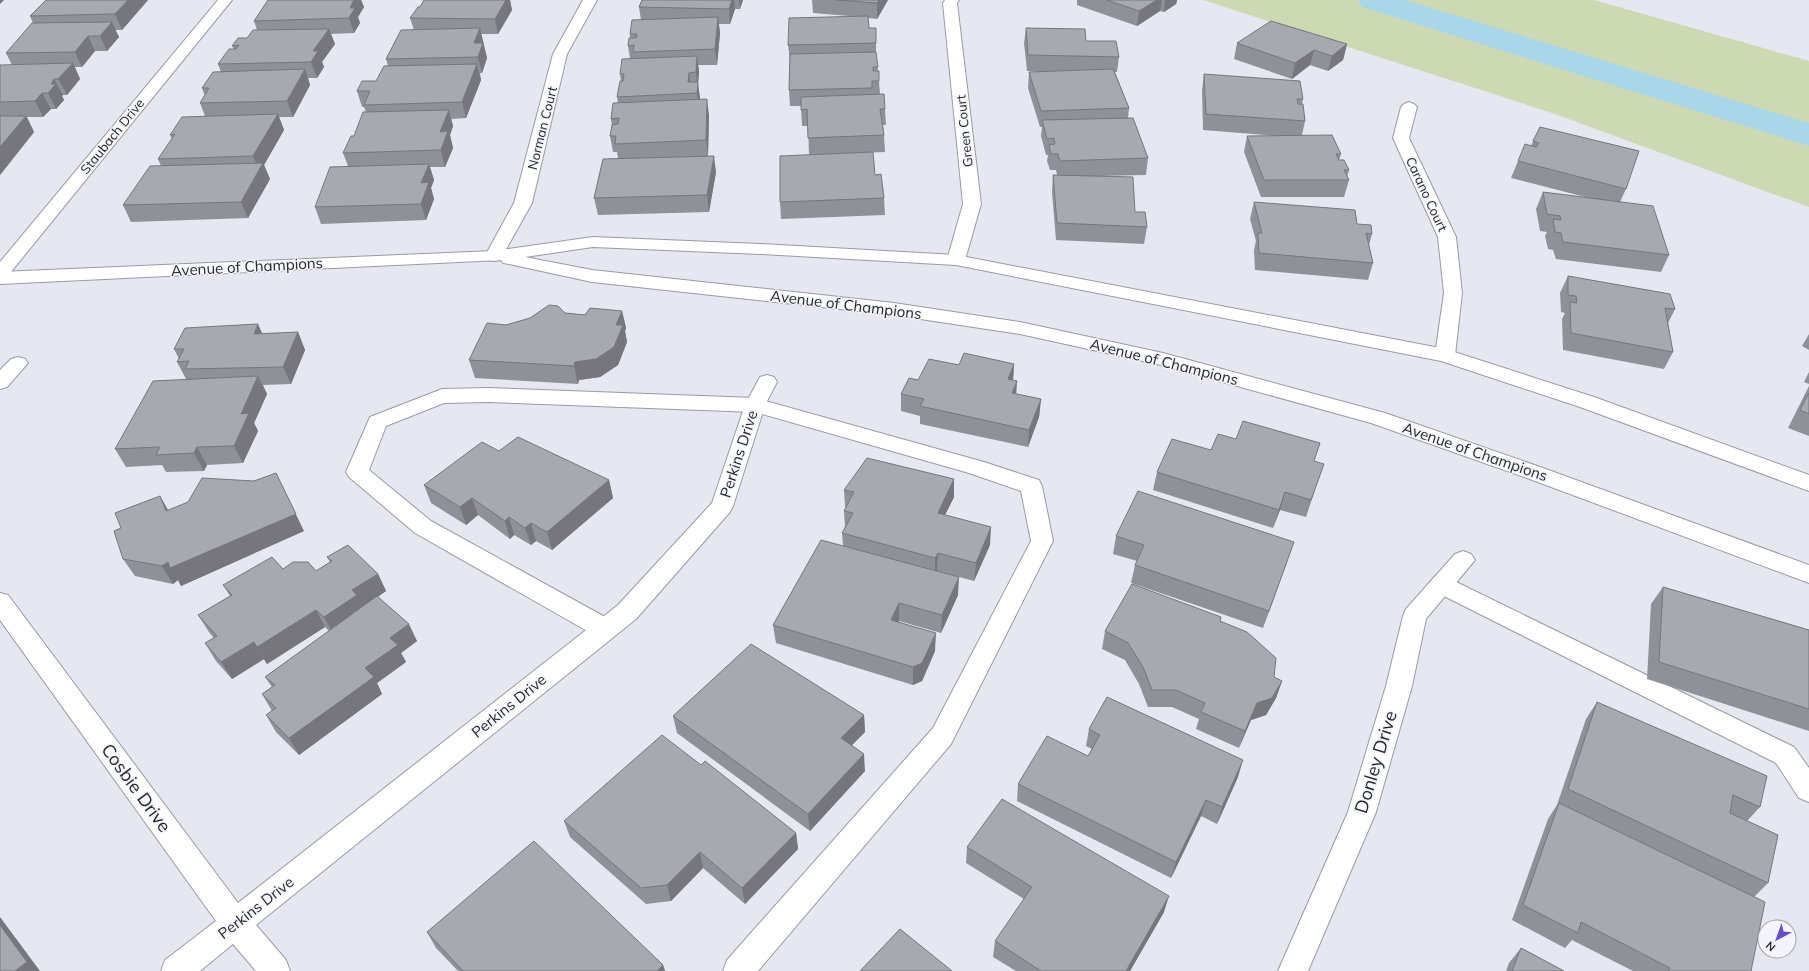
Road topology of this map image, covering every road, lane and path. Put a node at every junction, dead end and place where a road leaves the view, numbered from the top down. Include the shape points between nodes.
1 (225, 0) edge
2 (590, 0) edge
3 (952, 0) edge
4 (1408, 107) dead end
5 (494, 256) junction
6 (956, 260) junction
7 (0, 274) edge
8 (0, 278) edge
9 (1445, 355) junction
10 (18, 363) dead end
11 (0, 382) edge
12 (767, 382) dead end
13 (755, 405) junction
14 (1809, 483) edge
15 (1464, 560) dead end
16 (1809, 574) edge
17 (1442, 585) junction
18 (0, 602) edge
19 (605, 629) junction
20 (1809, 790) edge
21 (236, 924) junction
22 (176, 971) edge
23 (275, 971) edge
24 (738, 971) edge
25 (1293, 971) edge

1 - 7 street, Staubach Drive
2 - 5 street, Norman Court via 560,54 523,203
3 - 6 street, Green Court via 950,3 972,204
4 - 9 street, Carano Court via 1402,138 1447,237 1453,293
5 - 6 street, Avenue of Champions via 593,242
5 - 8 street, Avenue of Champions
5 - 16 street, Avenue of Champions via 592,276 894,309 1020,328 1163,360 1378,418 1534,472
6 - 9 street, Avenue of Champions
9 - 14 street, Avenue of Champions via 1586,402
10 - 11 street
12 - 13 street, Perkins Drive
13 - 19 street, Perkins Drive via 722,506 627,612
13 - 19 street via 489,395 442,396 377,422 357,472 423,527
13 - 24 street via 976,466 1031,486 1042,541 942,736
15 - 17 street, Donley Drive
17 - 20 street via 1785,755
17 - 25 street, Donley Drive via 1415,616 1399,686 1362,812
18 - 21 street, Cosbie Drive
19 - 21 street, Perkins Drive
21 - 22 street, Perkins Drive
21 - 23 street, Cosbie Drive

